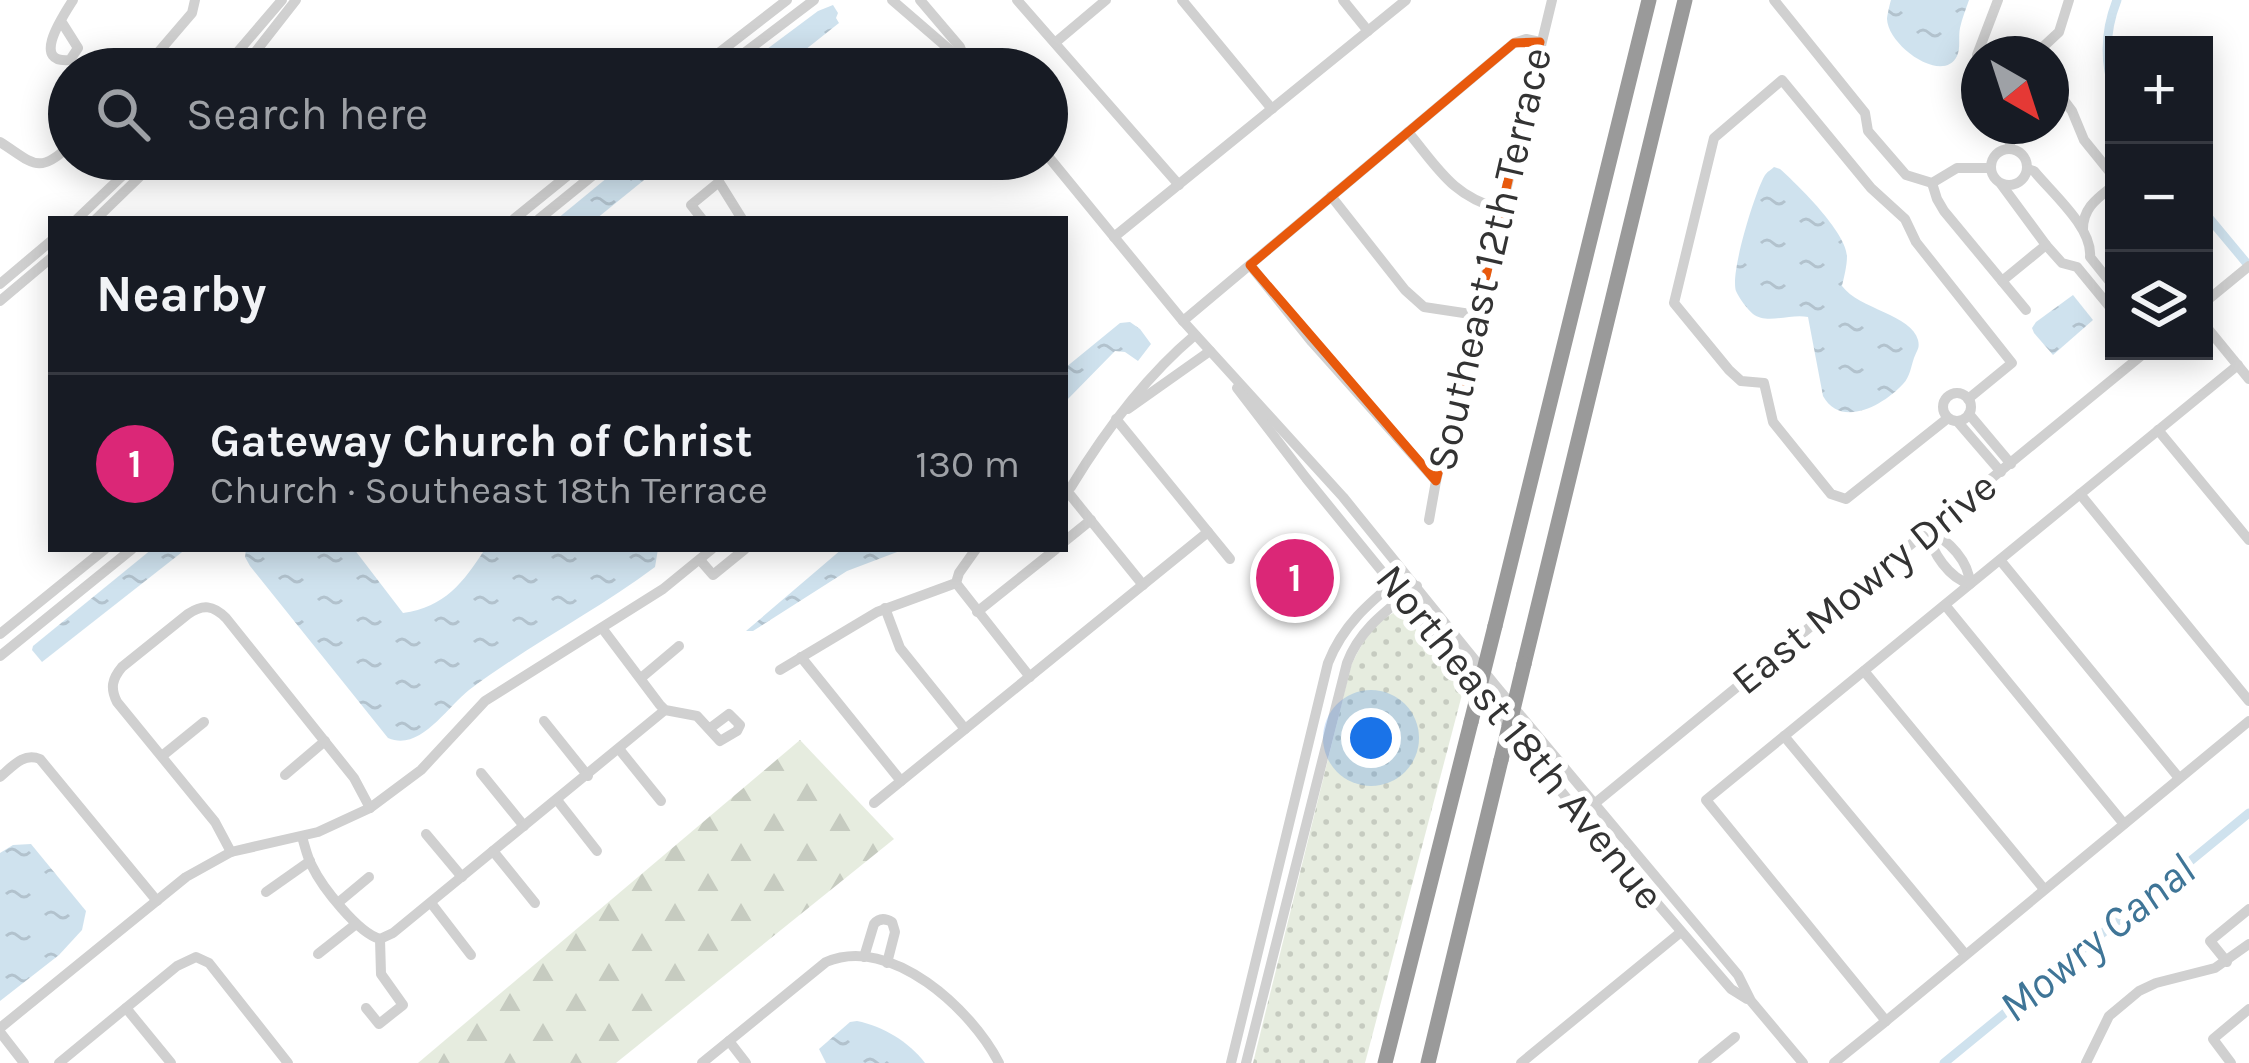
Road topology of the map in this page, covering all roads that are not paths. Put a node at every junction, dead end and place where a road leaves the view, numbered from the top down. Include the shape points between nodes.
1 (74, 0) edge
2 (282, 0) edge
3 (296, 0) edge
4 (787, 0) edge
5 (814, 0) edge
6 (892, 0) edge
7 (920, 0) edge
8 (1017, 0) edge
9 (1106, 0) edge
10 (1182, 0) edge
11 (1343, 0) edge
12 (1406, 0) edge
13 (1552, 0) edge
14 (1649, 0) edge
15 (1685, 0) edge
16 (1774, 0) edge
17 (1998, 0) edge
18 (2069, 0) edge
19 (195, 3) edge
20 (61, 21) dead end
21 (1368, 31) junction
22 (1984, 36) edge
23 (2055, 36) edge
24 (1056, 42) junction
25 (1540, 42) junction
26 (163, 48) edge
27 (241, 48) edge
28 (258, 48) edge
29 (725, 48) edge
30 (751, 48) edge
31 (945, 48) edge
32 (960, 48) edge
33 (1061, 48) edge
34 (1068, 56) edge
35 (2069, 106) edge
36 (1272, 109) junction
37 (1408, 132) junction
38 (0, 142) edge
39 (2010, 144) edge
40 (2011, 149) junction
41 (48, 162) edge
42 (1990, 169) junction
43 (2027, 169) junction
44 (2105, 169) edge
45 (118, 180) edge
46 (136, 180) edge
47 (563, 180) edge
48 (587, 180) edge
49 (1067, 180) edge
50 (1932, 183) junction
51 (2001, 184) junction
52 (1179, 185) junction
53 (2105, 190) edge
54 (1331, 196) junction
55 (1500, 209) junction
56 (80, 216) edge
57 (99, 216) edge
58 (518, 216) edge
59 (543, 216) edge
60 (700, 216) edge
61 (740, 216) edge
62 (2083, 229) junction
63 (1114, 237) junction
64 (48, 244) edge
65 (2046, 244) junction
66 (2090, 257) junction
67 (48, 261) edge
68 (1250, 265) junction
69 (2077, 267) junction
70 (2244, 270) edge
71 (2105, 276) edge
72 (2002, 281) junction
73 (0, 284) edge
74 (2213, 296) edge
75 (0, 301) edge
76 (2105, 301) edge
77 (2026, 310) dead end
78 (1477, 315) junction
79 (1183, 321) junction
80 (1195, 335) junction
81 (2213, 335) edge
82 (1210, 351) junction
83 (2136, 360) edge
84 (2238, 365) junction
85 (2249, 379) edge
86 (1968, 399) junction
87 (1120, 415) junction
88 (1958, 418) junction
89 (2158, 430) junction
90 (2006, 468) junction
91 (1436, 481) junction
92 (1068, 488) edge
93 (1068, 493) edge
94 (2080, 494) junction
95 (1091, 520) junction
96 (1429, 520) dead end
97 (1208, 532) junction
98 (1928, 532) junction
99 (1068, 539) edge
100 (2249, 540) edge
101 (101, 552) edge
102 (128, 552) edge
103 (709, 552) edge
104 (741, 552) edge
105 (974, 552) edge
106 (1052, 552) edge
107 (1956, 553) junction
108 (1231, 559) dead end
109 (700, 560) junction
110 (2000, 560) junction
111 (1944, 563) junction
112 (1406, 573) junction
113 (956, 583) junction
114 (1393, 583) junction
115 (1143, 584) junction
116 (1970, 584) junction
117 (1417, 586) junction
118 (1404, 597) junction
119 (1945, 605) junction
120 (885, 608) junction
121 (977, 612) junction
122 (602, 628) junction
123 (1, 630) edge
124 (679, 646) dead end
125 (0, 656) edge
126 (801, 657) junction
127 (780, 670) dead end
128 (1864, 671) junction
129 (1030, 676) junction
130 (641, 678) junction
131 (2249, 701) edge
132 (665, 710) junction
133 (2249, 721) edge
134 (204, 722) dead end
135 (544, 722) dead end
136 (709, 729) dead end
137 (965, 729) junction
138 (1784, 736) junction
139 (326, 741) junction
140 (619, 749) junction
141 (162, 756) junction
142 (482, 772) dead end
143 (285, 775) dead end
144 (588, 776) junction
145 (0, 777) edge
146 (2179, 778) junction
147 (901, 781) junction
148 (556, 800) junction
149 (661, 801) dead end
150 (874, 803) dead end
151 (1594, 805) junction
152 (370, 808) junction
153 (1581, 815) junction
154 (2124, 824) junction
155 (524, 826) junction
156 (426, 834) dead end
157 (302, 837) junction
158 (493, 851) junction
159 (597, 851) dead end
160 (231, 852) junction
161 (310, 861) junction
162 (369, 877) dead end
163 (462, 878) junction
164 (2044, 889) junction
165 (266, 892) dead end
166 (157, 901) junction
167 (338, 902) junction
168 (430, 903) junction
169 (536, 903) dead end
170 (2249, 909) edge
171 (356, 923) junction
172 (1681, 932) junction
173 (380, 939) junction
174 (2249, 944) edge
175 (318, 954) dead end
176 (1965, 954) junction
177 (472, 955) dead end
178 (2227, 962) junction
179 (1751, 1001) junction
180 (126, 1007) junction
181 (366, 1008) dead end
182 (2249, 1009) edge
183 (1886, 1021) junction
184 (0, 1030) edge
185 (1735, 1036) dead end
186 (729, 1041) junction
187 (710, 1060) edge
188 (24, 1063) edge
189 (59, 1063) edge
190 (171, 1063) edge
191 (288, 1063) edge
192 (746, 1063) edge
193 (999, 1063) edge
194 (1231, 1063) edge
195 (1246, 1063) edge
196 (1385, 1063) edge
197 (1428, 1063) edge
198 (1521, 1063) edge
199 (1703, 1063) edge
200 (1803, 1063) edge
201 (1834, 1063) edge
202 (2086, 1063) edge
203 (2231, 1063) edge

1 - 20 street
2 - 27 street
3 - 28 street
4 - 29 street
5 - 30 street
6 - 31 street
7 - 32 street
8 - 24 street
9 - 24 street
10 - 36 street
11 - 21 street
12 - 21 street
13 - 25 street, Southeast 12th Terrace
14 - 196 highway, bridge
15 - 197 highway, bridge
16 - 50 street via 1865,113 1868,131 1906,175
17 - 22 street
18 - 23 street
19 - 26 street
21 - 36 street
24 - 33 street
25 - 37 street via 1514,43
25 - 55 street, Southeast 12th Terrace
34 - 52 street
35 - 44 street
36 - 52 street
37 - 54 street
37 - 55 street via 1459,192
38 - 41 street
39 - 40 street
40 - 42 street
40 - 43 street
42 - 50 street via 1957,168
42 - 51 street
43 - 51 street via 2018,183
43 - 62 street
45 - 56 street
46 - 57 street
47 - 58 street
48 - 59 street
49 - 63 street, Northeast 18th Avenue
50 - 72 street via 1944,211
51 - 65 street
52 - 63 street
53 - 62 street via 2090,204
54 - 68 street
54 - 78 street via 1424,307
55 - 78 street, Southeast 12th Terrace
60 - 61 street via 691,205 719,182
62 - 66 street
63 - 79 street, Northeast 18th Avenue
64 - 73 street
65 - 69 street
65 - 72 street
66 - 69 street
66 - 71 street
67 - 75 street
68 - 79 street
68 - 91 street
69 - 76 street
70 - 74 street
72 - 77 street
78 - 91 street, Southeast 12th Terrace
79 - 80 street, Northeast 18th Avenue
80 - 82 street, Northeast 18th Avenue
80 - 87 street
81 - 84 street
82 - 87 street
82 - 112 street, Northeast 18th Avenue
82 - 114 street, Northeast 18th Avenue
83 - 90 street, East Mowry Drive
84 - 85 street
84 - 89 street
86 - 88 street
86 - 88 street via 1948,397 1943,410
86 - 88 street via 2012,363 1906,219 1782,80 1714,137 1674,303 1741,381 1764,383 1773,422 1840,499
87 - 92 street
87 - 97 street
88 - 90 street
89 - 94 street
89 - 100 street
90 - 98 street, East Mowry Drive
91 - 96 street, Southeast 12th Terrace
93 - 95 street
94 - 110 street
94 - 131 street
95 - 99 street
95 - 115 street
97 - 108 street
97 - 115 street
98 - 107 street
98 - 111 street
98 - 151 street, East Mowry Drive
101 - 123 street
102 - 125 street
103 - 109 street
104 - 109 street via 713,575
105 - 113 street
106 - 121 street
107 - 111 street
107 - 116 street
109 - 122 street
110 - 116 street
110 - 146 street
111 - 116 street
112 - 114 street
112 - 117 street, Northeast 18th Avenue
113 - 120 street
113 - 121 street
114 - 118 street, Northeast 18th Avenue
114 - 194 street via 1358,612 1328,663
115 - 129 street
116 - 119 street
117 - 118 street
117 - 151 street, Northeast 18th Avenue
118 - 153 street, Northeast 18th Avenue
118 - 195 street via 1366,629 1343,673
119 - 128 street
119 - 154 street
120 - 126 street
120 - 137 street via 899,648
121 - 129 street
122 - 130 street
122 - 152 street via 485,701 414,776
124 - 130 street
126 - 127 street
126 - 147 street
128 - 138 street
128 - 164 street
129 - 137 street
130 - 132 street
132 - 136 street via 694,715
132 - 140 street
133 - 146 street
134 - 141 street
135 - 144 street
137 - 147 street
138 - 176 street
138 - 183 street via 1706,800
139 - 141 street via 226,618 205,606 112,682 117,702
139 - 143 street
139 - 152 street
140 - 144 street
140 - 149 street
141 - 160 street
142 - 155 street
144 - 148 street
145 - 166 street via 23,758 46,764
146 - 154 street
147 - 150 street
148 - 155 street
148 - 159 street
151 - 153 street, East Mowry Drive
151 - 179 street, Northeast 18th Avenue via 1738,975
152 - 157 street
153 - 172 street, Northeast 18th Avenue
154 - 164 street
155 - 158 street
156 - 163 street
157 - 160 street
157 - 161 street
158 - 163 street
158 - 169 street
160 - 166 street
161 - 165 street
161 - 167 street
162 - 167 street
163 - 168 street
164 - 176 street
166 - 184 street
167 - 171 street
168 - 173 street
168 - 177 street
170 - 178 street via 2210,941
171 - 173 street
171 - 175 street
172 - 179 street, Northeast 18th Avenue
172 - 198 street
173 - 181 street via 381,974 403,1005 380,1024
174 - 178 street
176 - 183 street
178 - 202 street via 2139,991 2109,1016
179 - 200 street, Northeast 18th Avenue
180 - 189 street
180 - 190 street
180 - 191 street via 199,957
182 - 203 street via 2213,1039
183 - 201 street
184 - 188 street
185 - 199 street
186 - 187 street
186 - 192 street
186 - 193 street via 842,957 875,960 930,984 981,1033

